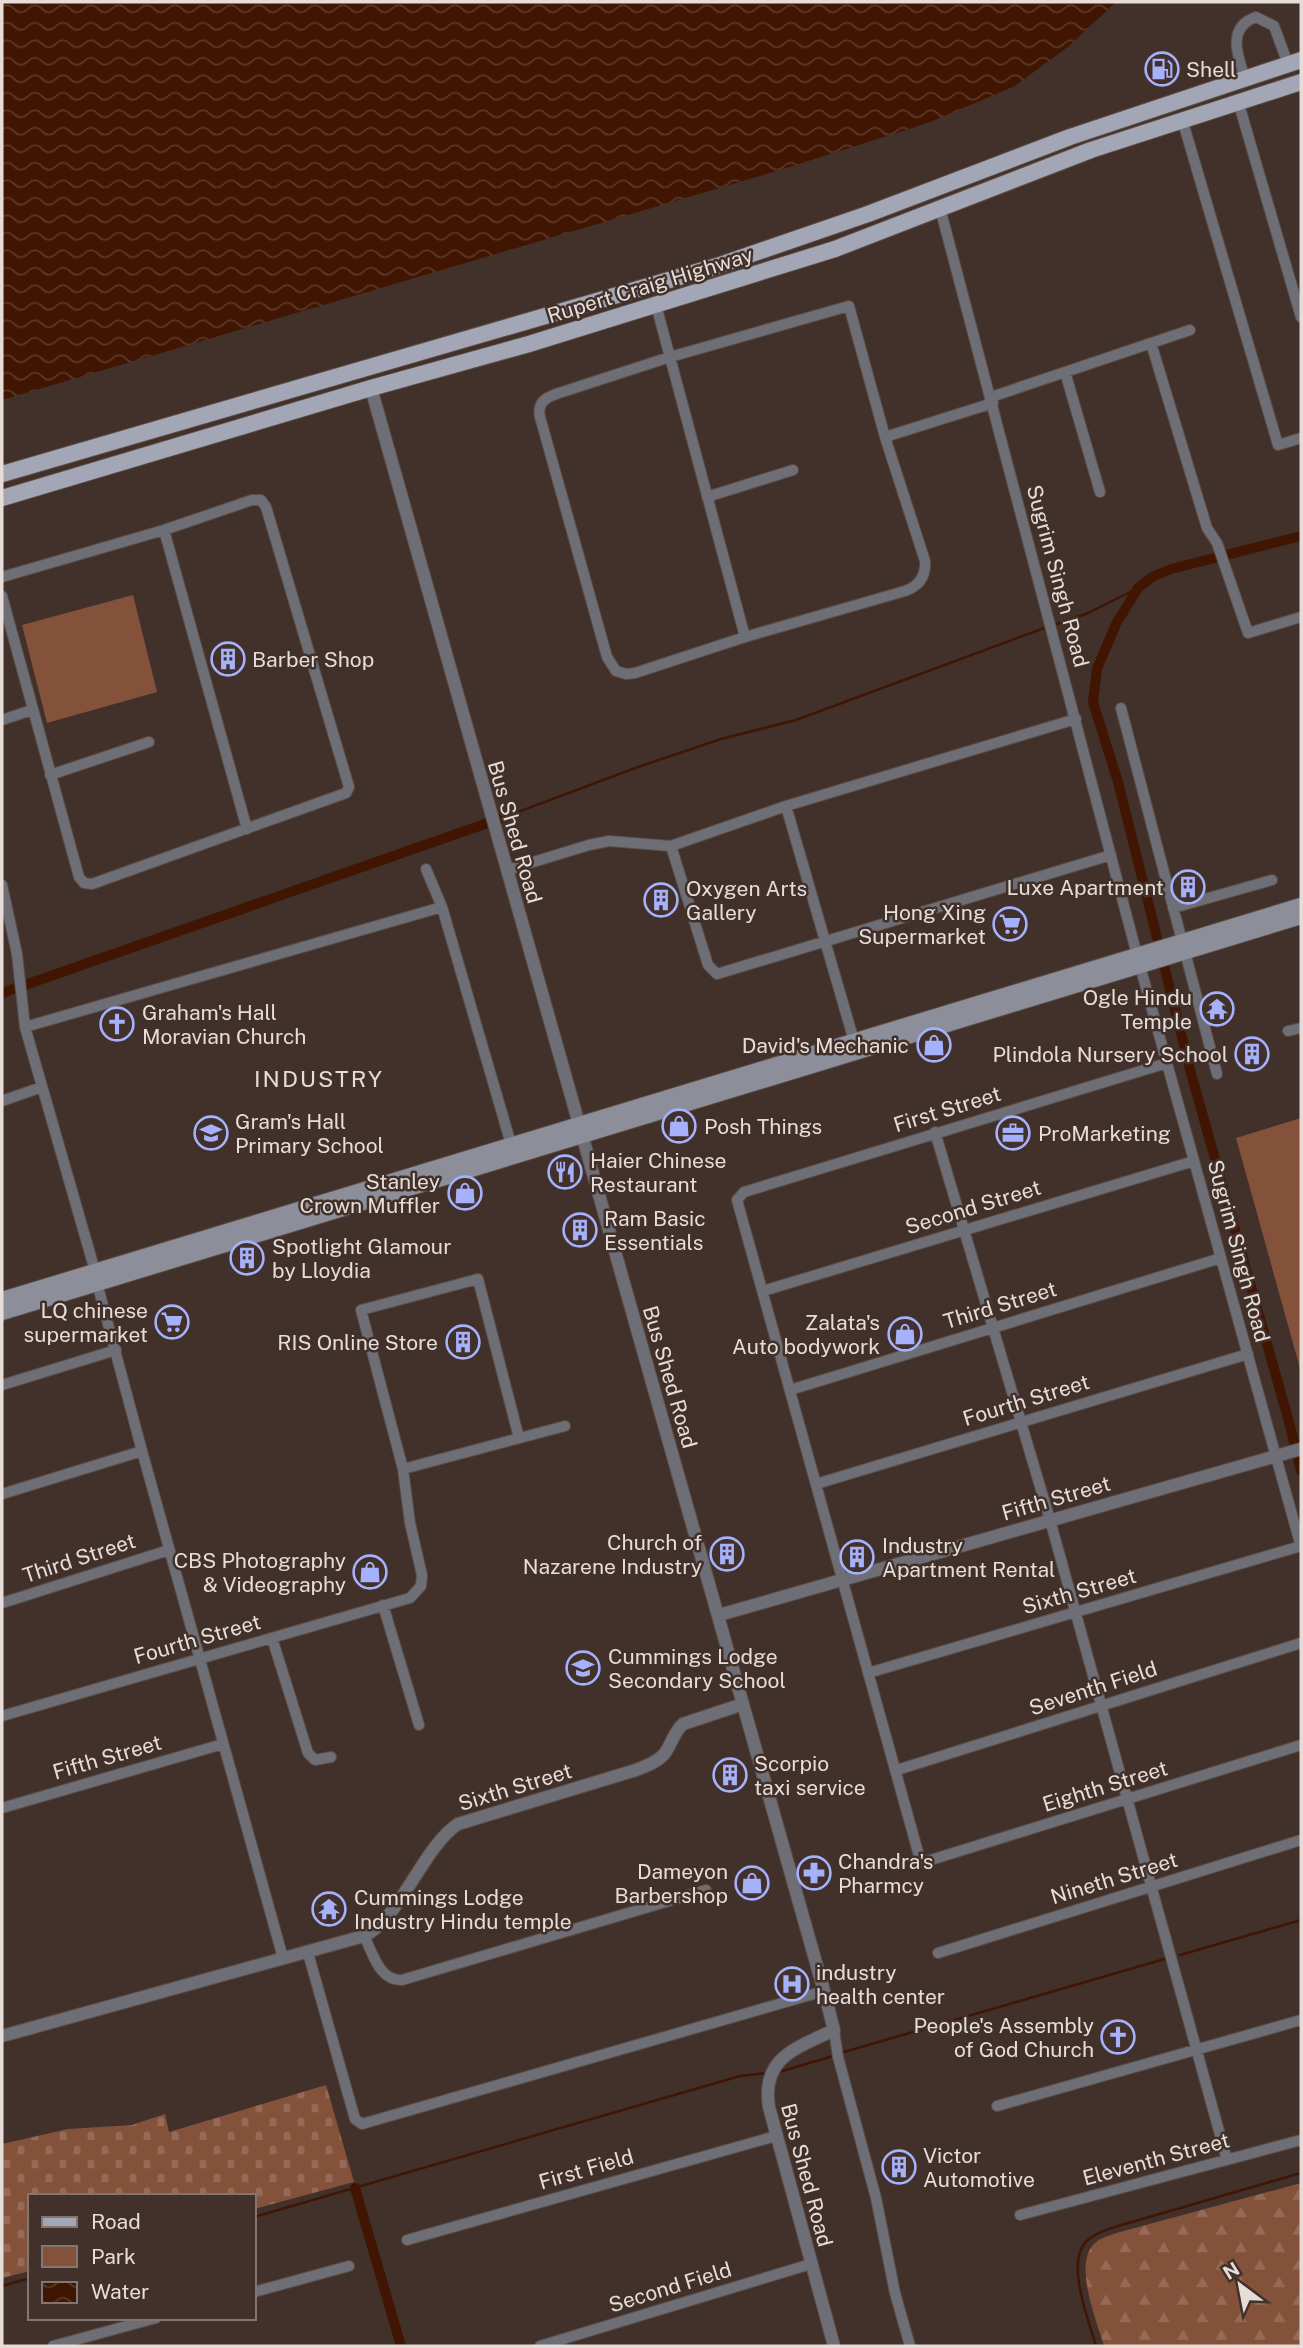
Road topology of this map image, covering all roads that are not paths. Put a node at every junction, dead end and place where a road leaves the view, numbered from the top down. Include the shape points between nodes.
1 (1295, 62) edge
2 (1245, 78) junction
3 (1301, 82) edge
4 (1238, 101) junction
5 (1182, 119) junction
6 (940, 208) junction
7 (656, 305) junction
8 (1301, 317) edge
9 (1190, 330) dead end
10 (1151, 343) junction
11 (670, 357) junction
12 (1066, 372) junction
13 (371, 388) junction
14 (992, 400) junction
15 (885, 437) junction
16 (1301, 438) edge
17 (793, 470) dead end
18 (2, 474) edge
19 (1100, 492) dead end
20 (707, 497) junction
21 (2, 498) edge
22 (164, 530) junction
23 (2, 577) edge
24 (2, 596) edge
25 (1301, 617) edge
26 (745, 637) junction
27 (1121, 708) dead end
28 (32, 710) junction
29 (1076, 719) junction
30 (2, 720) edge
31 (149, 742) dead end
32 (50, 775) junction
33 (786, 806) junction
34 (247, 829) junction
35 (671, 846) junction
36 (1111, 855) junction
37 (426, 869) dead end
38 (507, 870) junction
39 (1272, 880) dead end
40 (2, 885) edge
41 (4, 904) edge
42 (1301, 905) edge
43 (442, 907) junction
44 (1173, 908) junction
45 (1301, 917) edge
46 (825, 942) junction
47 (1182, 947) junction
48 (1140, 960) junction
49 (25, 1027) junction
50 (1301, 1028) edge
51 (1288, 1031) dead end
52 (854, 1041) junction
53 (1167, 1063) junction
54 (1217, 1074) dead end
55 (42, 1087) junction
56 (2, 1101) edge
57 (578, 1131) junction
58 (935, 1132) junction
59 (511, 1144) junction
60 (1194, 1161) junction
61 (964, 1230) junction
62 (1221, 1258) junction
63 (96, 1277) junction
64 (762, 1291) junction
65 (2, 1299) edge
66 (2, 1313) edge
67 (993, 1327) junction
68 (116, 1350) junction
69 (1248, 1354) junction
70 (2, 1385) edge
71 (790, 1390) junction
72 (1021, 1422) junction
73 (565, 1426) dead end
74 (519, 1438) junction
75 (1301, 1449) edge
76 (142, 1451) junction
77 (1280, 1453) junction
78 (403, 1469) junction
79 (816, 1484) junction
80 (2, 1494) edge
81 (1050, 1520) junction
82 (1301, 1547) edge
83 (169, 1550) junction
84 (842, 1579) junction
85 (2, 1603) edge
86 (383, 1605) junction
87 (1076, 1612) junction
88 (719, 1615) junction
89 (272, 1637) junction
90 (1301, 1643) edge
91 (200, 1659) junction
92 (868, 1673) junction
93 (743, 1704) junction
94 (1101, 1705) junction
95 (2, 1716) edge
96 (419, 1725) dead end
97 (223, 1744) junction
98 (1301, 1745) edge
99 (331, 1757) dead end
100 (897, 1770) junction
101 (1127, 1799) junction
102 (2, 1808) edge
103 (1301, 1840) edge
104 (1151, 1887) junction
105 (706, 1890) dead end
106 (365, 1936) junction
107 (308, 1952) junction
108 (938, 1953) dead end
109 (283, 1958) junction
110 (824, 1991) junction
111 (1301, 2020) edge
112 (834, 2030) junction
113 (2, 2036) edge
114 (1196, 2050) junction
115 (997, 2106) dead end
116 (776, 2136) junction
117 (1301, 2140) edge
118 (1227, 2160) junction
119 (1020, 2216) dead end
120 (407, 2240) dead end
121 (811, 2264) junction
122 (349, 2266) dead end
123 (256, 2291) edge
124 (149, 2320) edge
125 (53, 2346) edge
126 (540, 2346) edge
127 (834, 2346) edge
128 (910, 2346) edge

1 - 2 main road, Rupert Craig Highway
1 - 2 street via 1274,26 1256,17 1238,30 1236,41
2 - 18 main road, Rupert Craig Highway via 717,266
3 - 4 main road, Rupert Craig Highway
4 - 5 main road, Rupert Craig Highway
4 - 8 street
5 - 6 main road, Rupert Craig Highway
5 - 16 street via 1278,445
6 - 7 main road, Rupert Craig Highway via 835,249
6 - 14 street, Sugrim Singh Road
7 - 11 street
7 - 13 main road, Rupert Craig Highway
9 - 10 street
10 - 12 street
10 - 25 street via 1208,528 1248,633
11 - 15 street via 849,306
11 - 20 street
11 - 26 street via 549,396 541,402 540,417 607,657 616,671 635,673
12 - 14 street
12 - 19 street
13 - 21 main road, Rupert Craig Highway
13 - 38 street, Bus Shed Road
14 - 15 street
14 - 29 street, Sugrim Singh Road
15 - 26 street via 925,561 924,576 914,588
17 - 20 street
20 - 26 street
22 - 23 street
22 - 34 street
22 - 34 street via 261,500 349,787 346,793
24 - 28 street
27 - 44 street
28 - 30 street
28 - 32 street
29 - 33 street
29 - 36 street, Sugrim Singh Road
31 - 32 street
32 - 34 street via 84,883
33 - 35 street
33 - 46 street
35 - 38 street via 609,841
35 - 46 street via 714,973
36 - 46 street
36 - 48 street, Sugrim Singh Road
37 - 43 street
38 - 57 street, Bus Shed Road
39 - 44 street
40 - 41 street
41 - 49 street via 20,975
42 - 47 main road
43 - 49 street
43 - 59 street
44 - 47 street
45 - 47 main road
46 - 52 street
47 - 48 main road
47 - 54 street
48 - 52 main road
48 - 53 street, Sugrim Singh Road
48 - 57 main road
49 - 55 street
50 - 51 street
52 - 57 main road
53 - 58 street, First Street
53 - 60 street, Sugrim Singh Road
55 - 56 street
55 - 63 street
57 - 59 main road
57 - 63 main road
57 - 88 street, Bus Shed Road
58 - 61 street
58 - 64 street, First Street via 739,1195
59 - 63 main road
60 - 61 street, Second Street
60 - 62 street, Sugrim Singh Road
61 - 64 street, Second Street
61 - 67 street
62 - 67 street, Third Street
62 - 69 street, Sugrim Singh Road
63 - 65 main road
63 - 66 main road
63 - 68 street
64 - 71 street
67 - 71 street, Third Street
67 - 72 street
68 - 70 street
68 - 76 street
69 - 72 street, Fourth Street
69 - 77 street, Sugrim Singh Road
71 - 79 street
72 - 79 street, Fourth Street
72 - 81 street
73 - 74 street
74 - 78 street
74 - 78 street via 478,1279 387,1303 361,1310
75 - 77 street, Fifth Street
76 - 80 street
76 - 83 street
77 - 81 street, Fifth Street
77 - 82 street, Sugrim Singh Road
78 - 86 street, Fourth Street via 422,1575 418,1591
79 - 84 street
81 - 84 street, Fifth Street
81 - 87 street
82 - 87 street, Sixth Street
83 - 85 street, Third Street
83 - 91 street
84 - 88 street, Fifth Street
84 - 92 street
86 - 89 street, Fourth Street
86 - 96 street
87 - 92 street, Sixth Street
87 - 94 street
88 - 93 street, Bus Shed Road
89 - 91 street, Fourth Street
89 - 99 street via 308,1752 316,1760
90 - 94 street, Seventh Field
91 - 95 street, Fourth Street
91 - 97 street
92 - 100 street
93 - 106 street, Sixth Street via 683,1724 664,1754 636,1770 458,1824 385,1918
93 - 110 street, Bus Shed Road
94 - 100 street, Seventh Field
94 - 101 street
97 - 102 street, Fifth Street
97 - 109 street
98 - 101 street, Eighth Street
100 - 101 street, Eighth Street via 921,1863
101 - 104 street
103 - 104 street, Nineth Street
104 - 108 street, Nineth Street
104 - 114 street
105 - 106 street via 402,1980 384,1974
106 - 107 street, Sixth Street
107 - 109 street, Sixth Street
107 - 110 street via 355,2119 362,2124
109 - 113 street, Sixth Street
110 - 112 street, Bus Shed Road
111 - 114 street
112 - 116 street, Bus Shed Road via 791,2049 768,2082
112 - 128 street
114 - 115 street
114 - 118 street
116 - 120 street, First Field
116 - 121 street, Bus Shed Road
117 - 118 street, Eleventh Street
118 - 119 street, Eleventh Street
121 - 126 street, Second Field
121 - 127 street, Bus Shed Road
122 - 123 street
124 - 125 street

